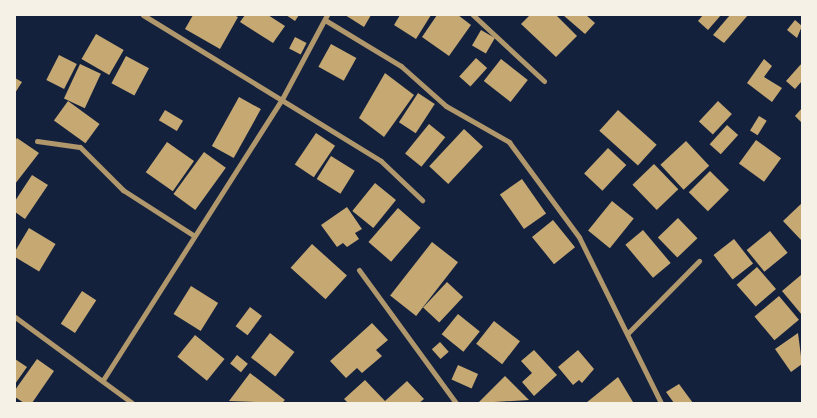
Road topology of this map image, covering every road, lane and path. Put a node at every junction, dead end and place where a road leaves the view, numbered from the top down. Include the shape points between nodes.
1 (143, 15) edge
2 (473, 15) edge
3 (326, 17) edge
4 (544, 81) dead end
5 (282, 101) junction
6 (37, 141) dead end
7 (422, 200) dead end
8 (193, 235) junction
9 (699, 261) dead end
10 (359, 270) dead end
11 (15, 317) edge
12 (629, 332) junction
13 (103, 380) junction
14 (132, 403) edge
15 (456, 403) edge
16 (661, 403) edge

1 - 5 street
2 - 4 street
3 - 5 street
3 - 12 street via 401,66 446,106 509,142 579,236
5 - 7 street via 380,161
5 - 8 street
6 - 8 street via 80,147 123,190
8 - 13 street
9 - 12 street
10 - 15 street
11 - 13 street
12 - 16 street
13 - 14 street

